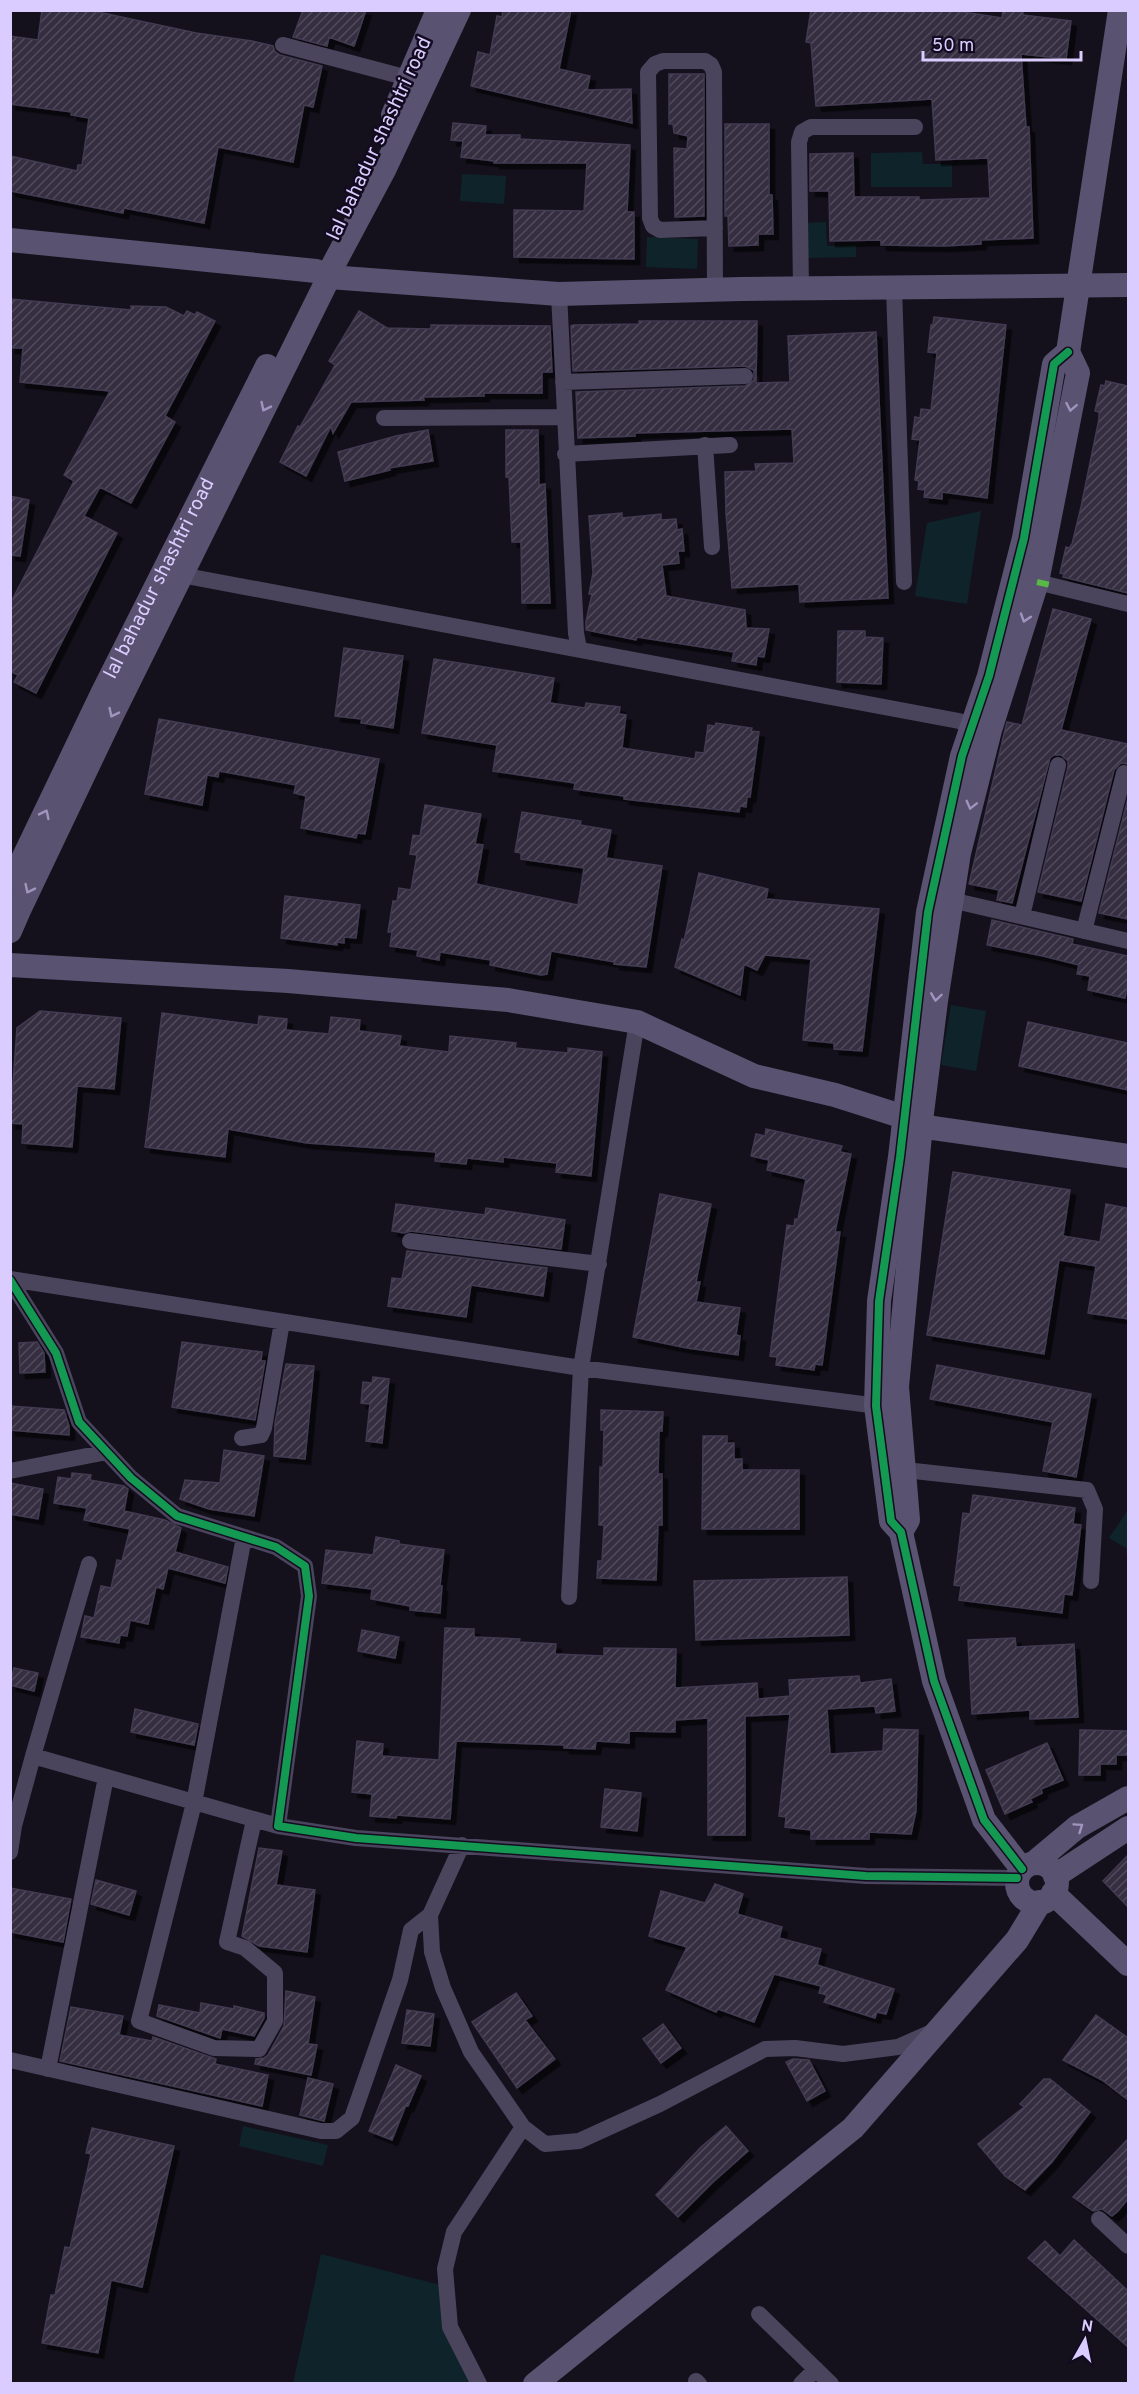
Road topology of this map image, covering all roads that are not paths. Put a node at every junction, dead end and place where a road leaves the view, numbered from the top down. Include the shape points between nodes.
1 (438, 10) edge
2 (459, 10) edge
3 (1120, 10) edge
4 (283, 45) dead end
5 (408, 78) junction
6 (915, 127) dead end
7 (715, 228) junction
8 (10, 240) edge
9 (323, 273) junction
10 (1128, 285) edge
11 (1078, 286) junction
12 (894, 288) junction
13 (801, 289) junction
14 (715, 290) junction
15 (559, 294) junction
16 (1068, 352) junction
17 (745, 376) dead end
18 (563, 382) junction
19 (564, 417) junction
20 (384, 418) dead end
21 (705, 445) junction
22 (730, 445) dead end
23 (565, 454) junction
24 (712, 547) dead end
25 (181, 575) junction
26 (904, 582) dead end
27 (1037, 582) junction
28 (1128, 604) edge
29 (579, 649) junction
30 (981, 729) junction
31 (1059, 765) dead end
32 (1124, 773) dead end
33 (10, 886) edge
34 (951, 900) junction
35 (1022, 916) junction
36 (1084, 931) junction
37 (10, 932) edge
38 (1128, 941) edge
39 (10, 965) edge
40 (637, 1022) junction
41 (911, 1118) junction
42 (1128, 1143) edge
43 (1128, 1156) edge
44 (410, 1241) dead end
45 (599, 1264) junction
46 (10, 1280) edge
47 (282, 1322) junction
48 (582, 1368) junction
49 (887, 1407) junction
50 (242, 1438) dead end
51 (107, 1452) junction
52 (905, 1470) junction
53 (10, 1472) edge
54 (902, 1532) junction
55 (243, 1537) junction
56 (88, 1564) dead end
57 (1091, 1581) dead end
58 (569, 1597) dead end
59 (33, 1756) junction
60 (106, 1778) junction
61 (1128, 1798) edge
62 (194, 1803) junction
63 (254, 1820) junction
64 (278, 1826) junction
65 (1128, 1828) edge
66 (462, 1845) junction
67 (10, 1852) edge
68 (1025, 1870) junction
69 (1050, 1891) junction
70 (430, 1915) junction
71 (1128, 1964) edge
72 (937, 2030) junction
73 (10, 2060) edge
74 (48, 2069) junction
75 (523, 2127) junction
76 (1099, 2219) dead end
77 (1126, 2238) edge
78 (759, 2314) dead end
79 (816, 2370) junction
80 (479, 2384) edge
81 (535, 2384) edge
82 (801, 2384) edge
83 (831, 2384) edge

1 - 5 street, lal bahadur shashtri road
2 - 9 street via 385,168
3 - 11 street
4 - 5 street
5 - 9 street, lal bahadur shashtri road
6 - 13 street via 812,127 802,132
7 - 7 street via 714,72 705,61 663,61 648,72 650,218 660,230
7 - 14 street
8 - 9 street
9 - 15 street
9 -> 25 street
33 -> 9 street, lal bahadur shashtri road via 241,416
10 - 11 street
11 - 12 street
11 - 16 street
12 - 13 street
12 - 26 street
13 - 14 street
14 - 15 street
15 - 18 street
16 -> 27 street via 1078,374
16 - 30 street via 1054,364 1024,538 989,676
17 - 18 street
18 - 19 street
19 - 20 street
19 - 23 street
21 - 22 street
21 - 23 street
21 - 24 street
23 - 29 street
25 - 29 street
25 -> 37 street
27 - 28 street
27 -> 30 street
29 - 30 street via 959,720
30 -> 34 street
30 - 41 street via 962,756 928,912
31 - 35 street
32 - 36 street
34 - 35 street
34 -> 41 street
35 - 36 street
36 - 38 street
39 - 40 street via 288,981 508,1000
40 - 41 street via 754,1076
40 - 45 street
41 - 42 street
41 - 43 street
41 - 49 street via 897,1387
44 - 45 street
45 - 48 street
46 - 47 street
46 - 51 street via 56,1353 79,1422
47 - 48 street
47 - 50 street via 264,1428 261,1435
48 - 49 street
48 - 58 street
49 - 52 street
49 - 54 street via 891,1521
51 - 53 street
51 - 55 street via 177,1516
52 - 54 street via 908,1520
52 - 57 street via 1087,1490 1095,1509
54 - 68 street via 934,1681 984,1820
55 - 62 street
55 - 64 street via 276,1547 305,1566 309,1596
56 - 59 street
59 - 60 street
59 - 67 street
60 - 62 street
60 - 74 street
68 -> 61 street via 1077,1827
62 - 63 street
62 - 63 street via 139,2021 214,2048 259,2049 275,2021 275,1973 245,1948 227,1942
63 - 64 street
64 - 66 street via 356,1838
65 - 69 street
66 - 68 street via 866,1875
66 - 70 street
68 - 69 street via 1043,1864 1050,1869
68 - 69 street via 1017,1888 1022,1897 1030,1902
69 - 71 street
69 - 72 street via 1017,1940
70 - 74 street via 411,1930 400,1980 352,2118 336,2131 321,2131
70 - 75 street via 432,1952 471,2052
72 - 75 street via 898,2047 843,2054 765,2049 579,2141 545,2144
72 - 81 street via 853,2128
73 - 74 street
75 - 80 street via 454,2232 445,2269 450,2327
76 - 77 street
78 - 79 street
79 - 82 street
79 - 83 street

